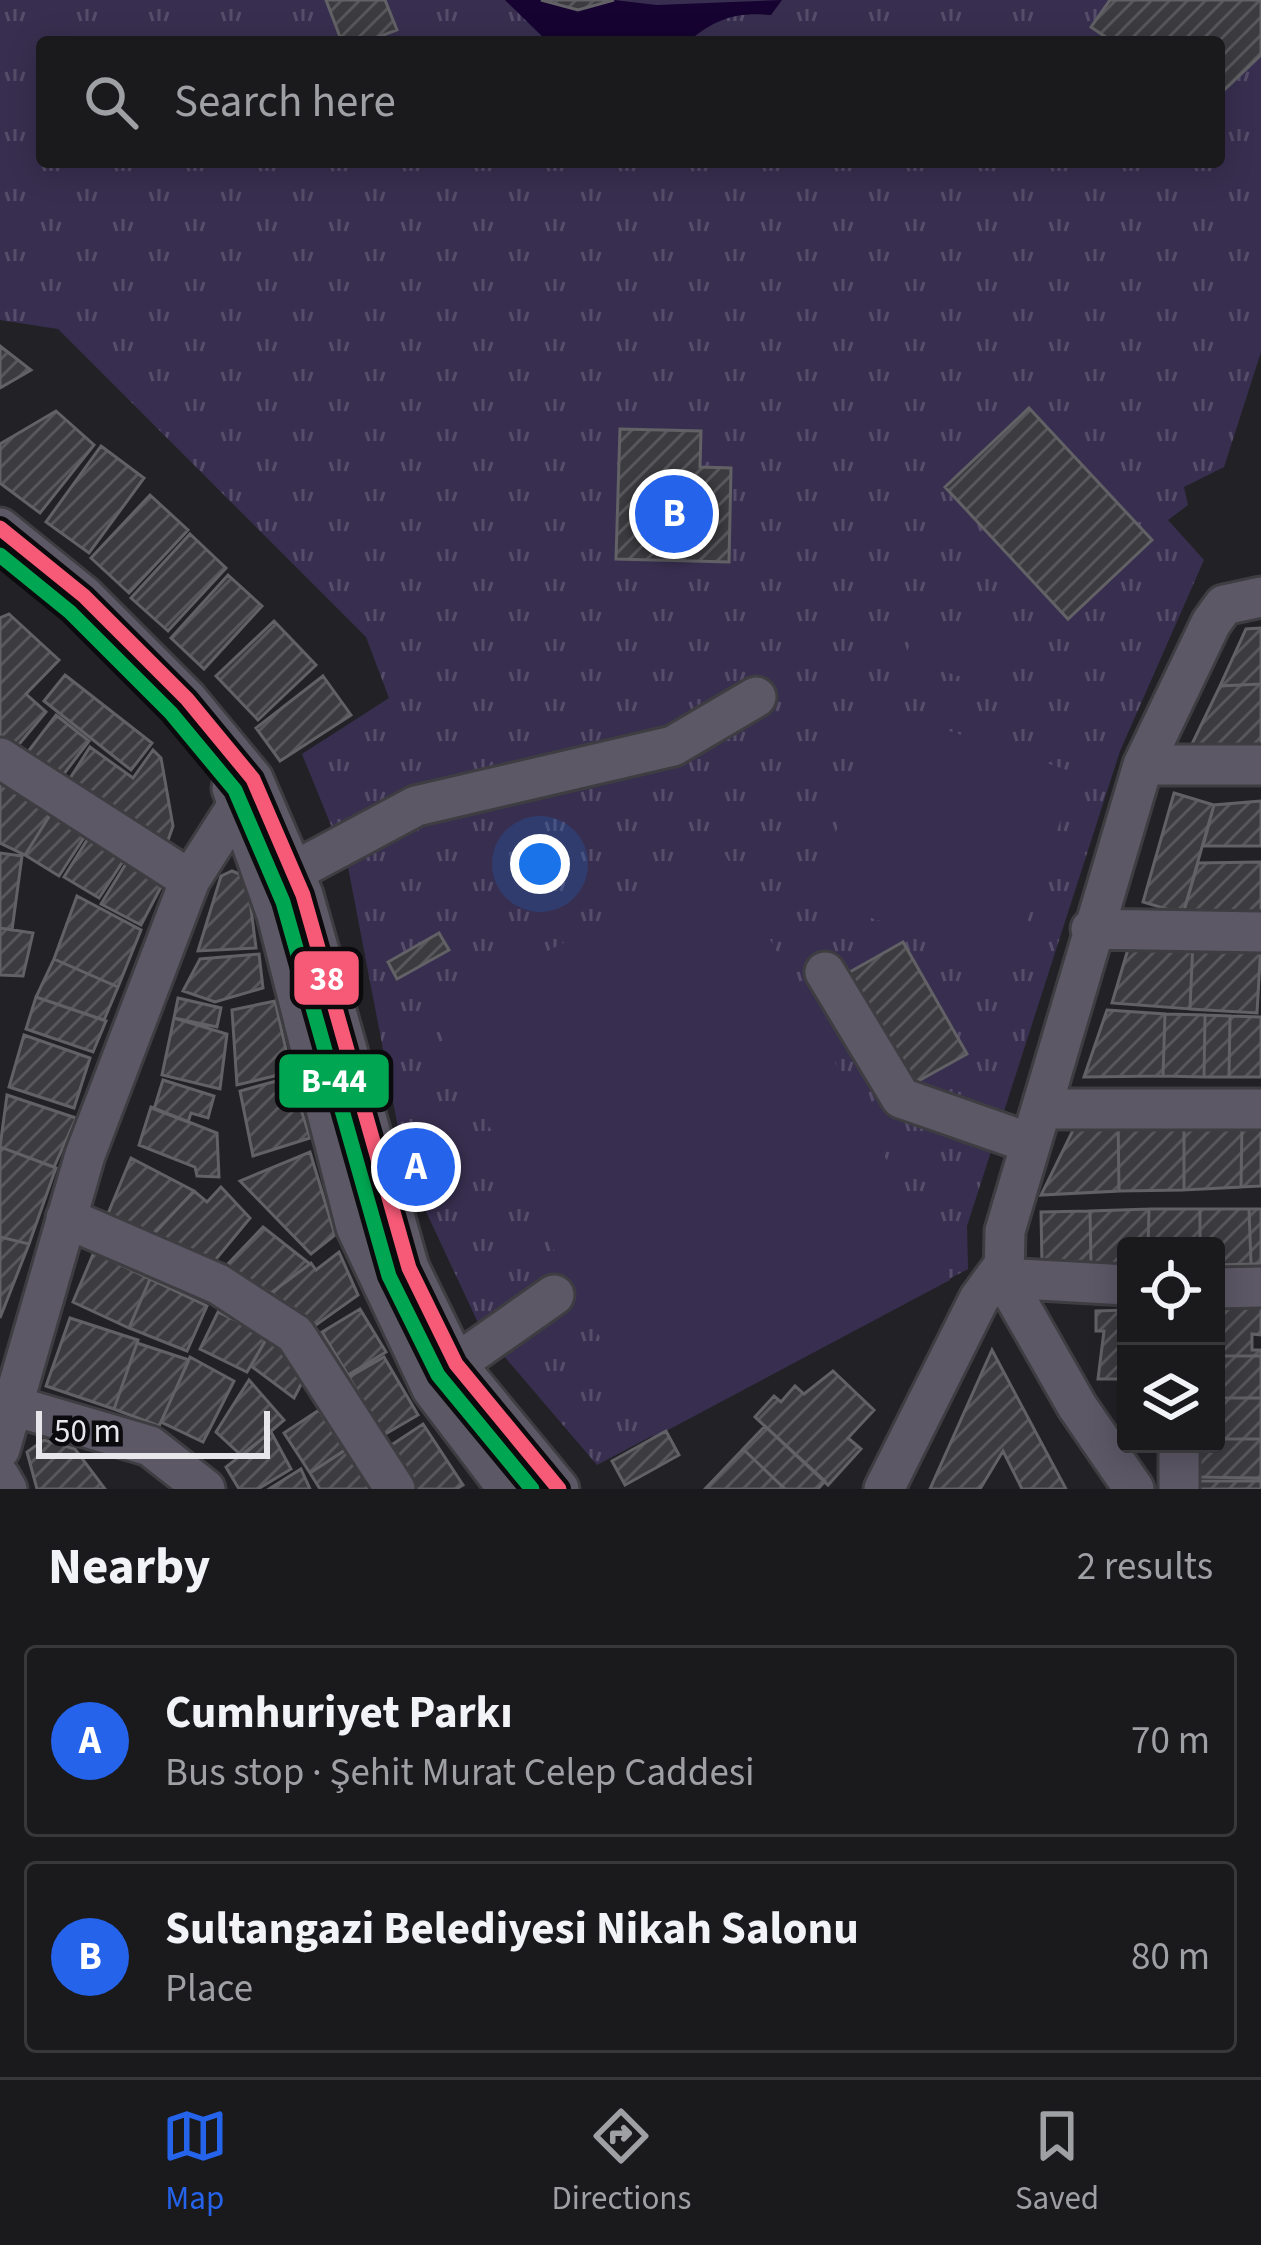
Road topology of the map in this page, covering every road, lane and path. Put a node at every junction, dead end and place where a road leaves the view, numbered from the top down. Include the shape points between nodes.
1 (0, 528) edge
2 (0, 556) edge
3 (1242, 601) edge
4 (757, 697) dead end
5 (0, 758) edge
6 (1143, 765) junction
7 (1261, 765) edge
8 (247, 790) junction
9 (295, 872) junction
10 (190, 880) junction
11 (1091, 929) junction
12 (1261, 932) edge
13 (825, 972) dead end
14 (1261, 1108) edge
15 (1036, 1126) junction
16 (66, 1218) junction
17 (1003, 1274) junction
18 (1117, 1284) edge
19 (1261, 1287) edge
20 (1225, 1288) edge
21 (554, 1295) dead end
22 (456, 1364) junction
23 (7, 1402) edge
24 (0, 1449) edge
25 (1179, 1453) edge
26 (0, 1477) edge
27 (7, 1489) edge
28 (205, 1489) edge
29 (395, 1489) edge
30 (508, 1489) edge
31 (559, 1489) edge
32 (884, 1489) edge
33 (1134, 1489) edge
34 (1179, 1489) edge

1 - 8 street via 84,596 187,699
2 - 8 street via 97,636
3 - 6 street
4 - 9 street via 673,746 416,806
5 - 10 street
6 - 7 street
6 - 11 street
8 - 9 street
8 - 10 street
8 - 30 street via 356,1228 432,1389
9 - 22 street via 409,1268
10 - 16 street
11 - 12 street
11 - 15 street
13 - 15 street via 902,1098
14 - 15 street
15 - 17 street
16 - 23 street
16 - 29 street via 218,1284 295,1334
17 - 18 street
17 - 32 street via 979,1299
17 - 33 street
19 - 20 street
21 - 22 street
22 - 31 street
23 - 24 street
23 - 28 street via 150,1446
25 - 34 street
26 - 27 street

